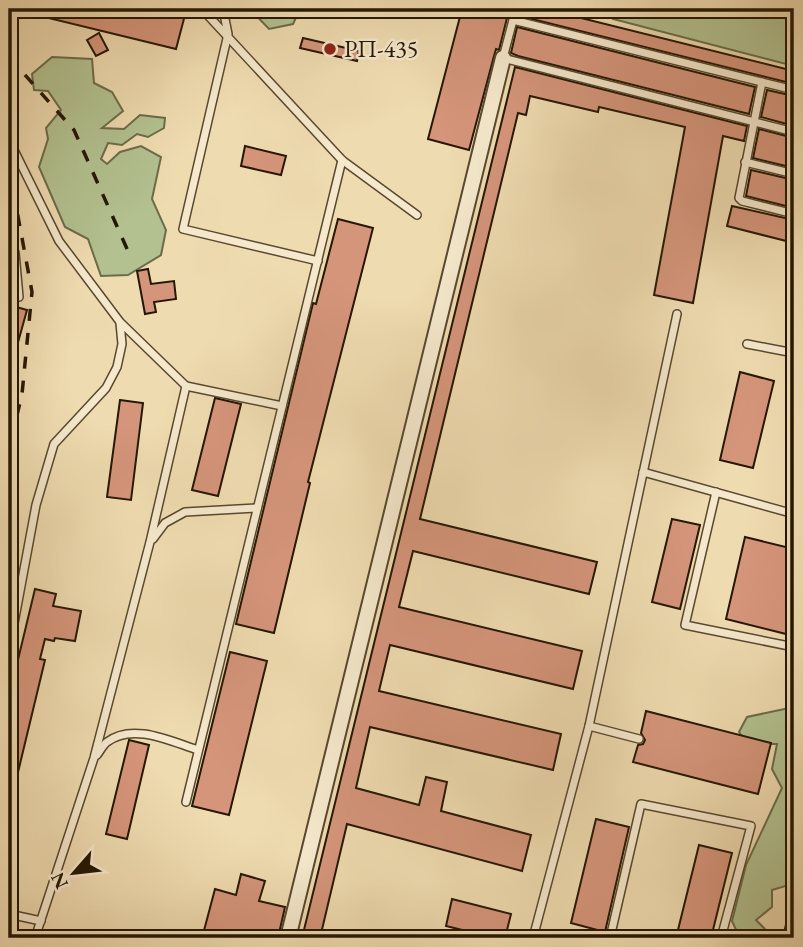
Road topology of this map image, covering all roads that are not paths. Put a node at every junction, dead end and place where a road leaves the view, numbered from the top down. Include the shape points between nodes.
1 (202, 9) edge
2 (223, 9) edge
3 (228, 34) junction
4 (503, 58) junction
5 (762, 82) junction
6 (794, 90) edge
7 (753, 121) junction
8 (794, 132) edge
9 (9, 140) edge
10 (342, 160) junction
11 (745, 162) junction
12 (794, 174) edge
13 (794, 214) edge
14 (417, 215) dead end
15 (9, 234) edge
16 (318, 261) junction
17 (19, 297) dead end
18 (677, 314) dead end
19 (120, 322) junction
20 (747, 344) dead end
21 (794, 353) edge
22 (186, 386) junction
23 (282, 405) junction
24 (643, 472) junction
25 (716, 492) junction
26 (257, 508) junction
27 (794, 514) edge
28 (150, 542) junction
29 (794, 647) edge
30 (9, 650) edge
31 (589, 726) junction
32 (639, 739) dead end
33 (198, 750) junction
34 (94, 758) junction
35 (186, 802) dead end
36 (9, 914) edge
37 (41, 921) junction
38 (35, 938) edge
39 (288, 938) edge
40 (533, 938) edge
41 (610, 938) edge
42 (721, 938) edge

1 - 3 lane
2 - 3 lane
3 - 10 lane
3 - 16 lane via 183,229
4 - 5 lane via 513,20
4 - 7 lane
4 - 39 street
5 - 6 lane
5 - 7 lane
7 - 8 lane
7 - 11 lane
9 - 19 lane via 59,241
10 - 14 lane
10 - 16 lane
11 - 12 lane
11 - 13 lane via 738,193 742,201
15 - 17 lane
16 - 23 lane
18 - 24 lane
19 - 22 lane
19 - 30 lane via 122,344 106,388 54,444 36,505
20 - 21 lane
22 - 23 lane
22 - 28 lane
23 - 26 lane
24 - 25 lane
24 - 31 lane
25 - 27 lane
25 - 29 lane via 685,625
26 - 28 lane via 185,512 164,523
26 - 33 lane
28 - 34 lane
31 - 32 lane
31 - 40 lane
33 - 34 lane via 138,733 107,742
33 - 35 lane
34 - 37 lane
36 - 37 lane
37 - 38 lane
41 - 42 lane via 641,804 751,826

